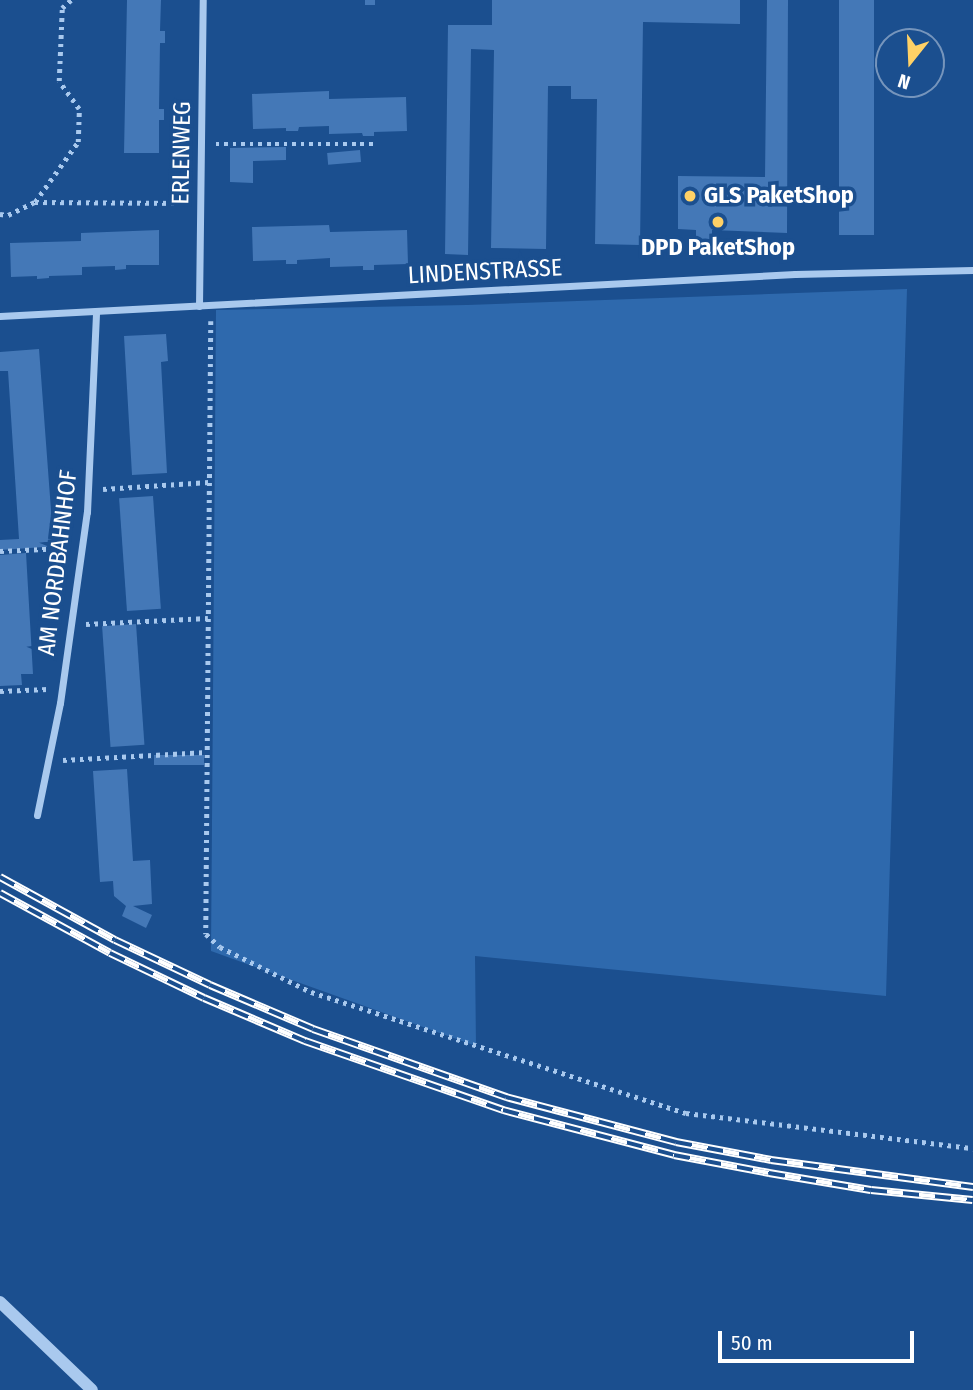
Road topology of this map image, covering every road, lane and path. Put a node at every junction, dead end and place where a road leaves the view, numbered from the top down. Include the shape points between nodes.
1 (71, 0) edge
2 (203, 0) edge
3 (201, 144) junction
4 (375, 144) dead end
5 (35, 202) junction
6 (200, 203) junction
7 (0, 214) edge
8 (973, 270) edge
9 (212, 305) junction
10 (199, 306) junction
11 (96, 313) junction
12 (0, 316) edge
13 (209, 482) junction
14 (88, 490) junction
15 (82, 548) junction
16 (0, 551) edge
17 (208, 618) junction
18 (71, 624) junction
19 (62, 689) junction
20 (0, 691) edge
21 (207, 752) junction
22 (48, 761) junction
23 (37, 815) dead end
24 (973, 1148) edge
25 (0, 1302) edge
26 (92, 1390) edge

1 - 5 path via 62,8 59,81 79,109 78,142
2 - 3 street, ERLENWEG
3 - 4 path
3 - 6 street, ERLENWEG
5 - 6 path
5 - 7 path via 8,215
6 - 10 street, ERLENWEG
8 - 9 street, LINDENSTRASSE via 795,274
9 - 10 street, LINDENSTRASSE
9 - 13 path
10 - 11 street, LINDENSTRASSE
11 - 12 street, LINDENSTRASSE
11 - 14 street, AM NORDBAHNHOF
13 - 14 path
13 - 17 path
14 - 15 street, AM NORDBAHNHOF
15 - 16 path
15 - 18 street, AM NORDBAHNHOF
17 - 18 path
17 - 21 path
18 - 19 street, AM NORDBAHNHOF
19 - 20 path
19 - 22 street, AM NORDBAHNHOF
21 - 22 path
21 - 24 path via 206,934 220,947 311,992 686,1113
22 - 23 street, AM NORDBAHNHOF
25 - 26 street

